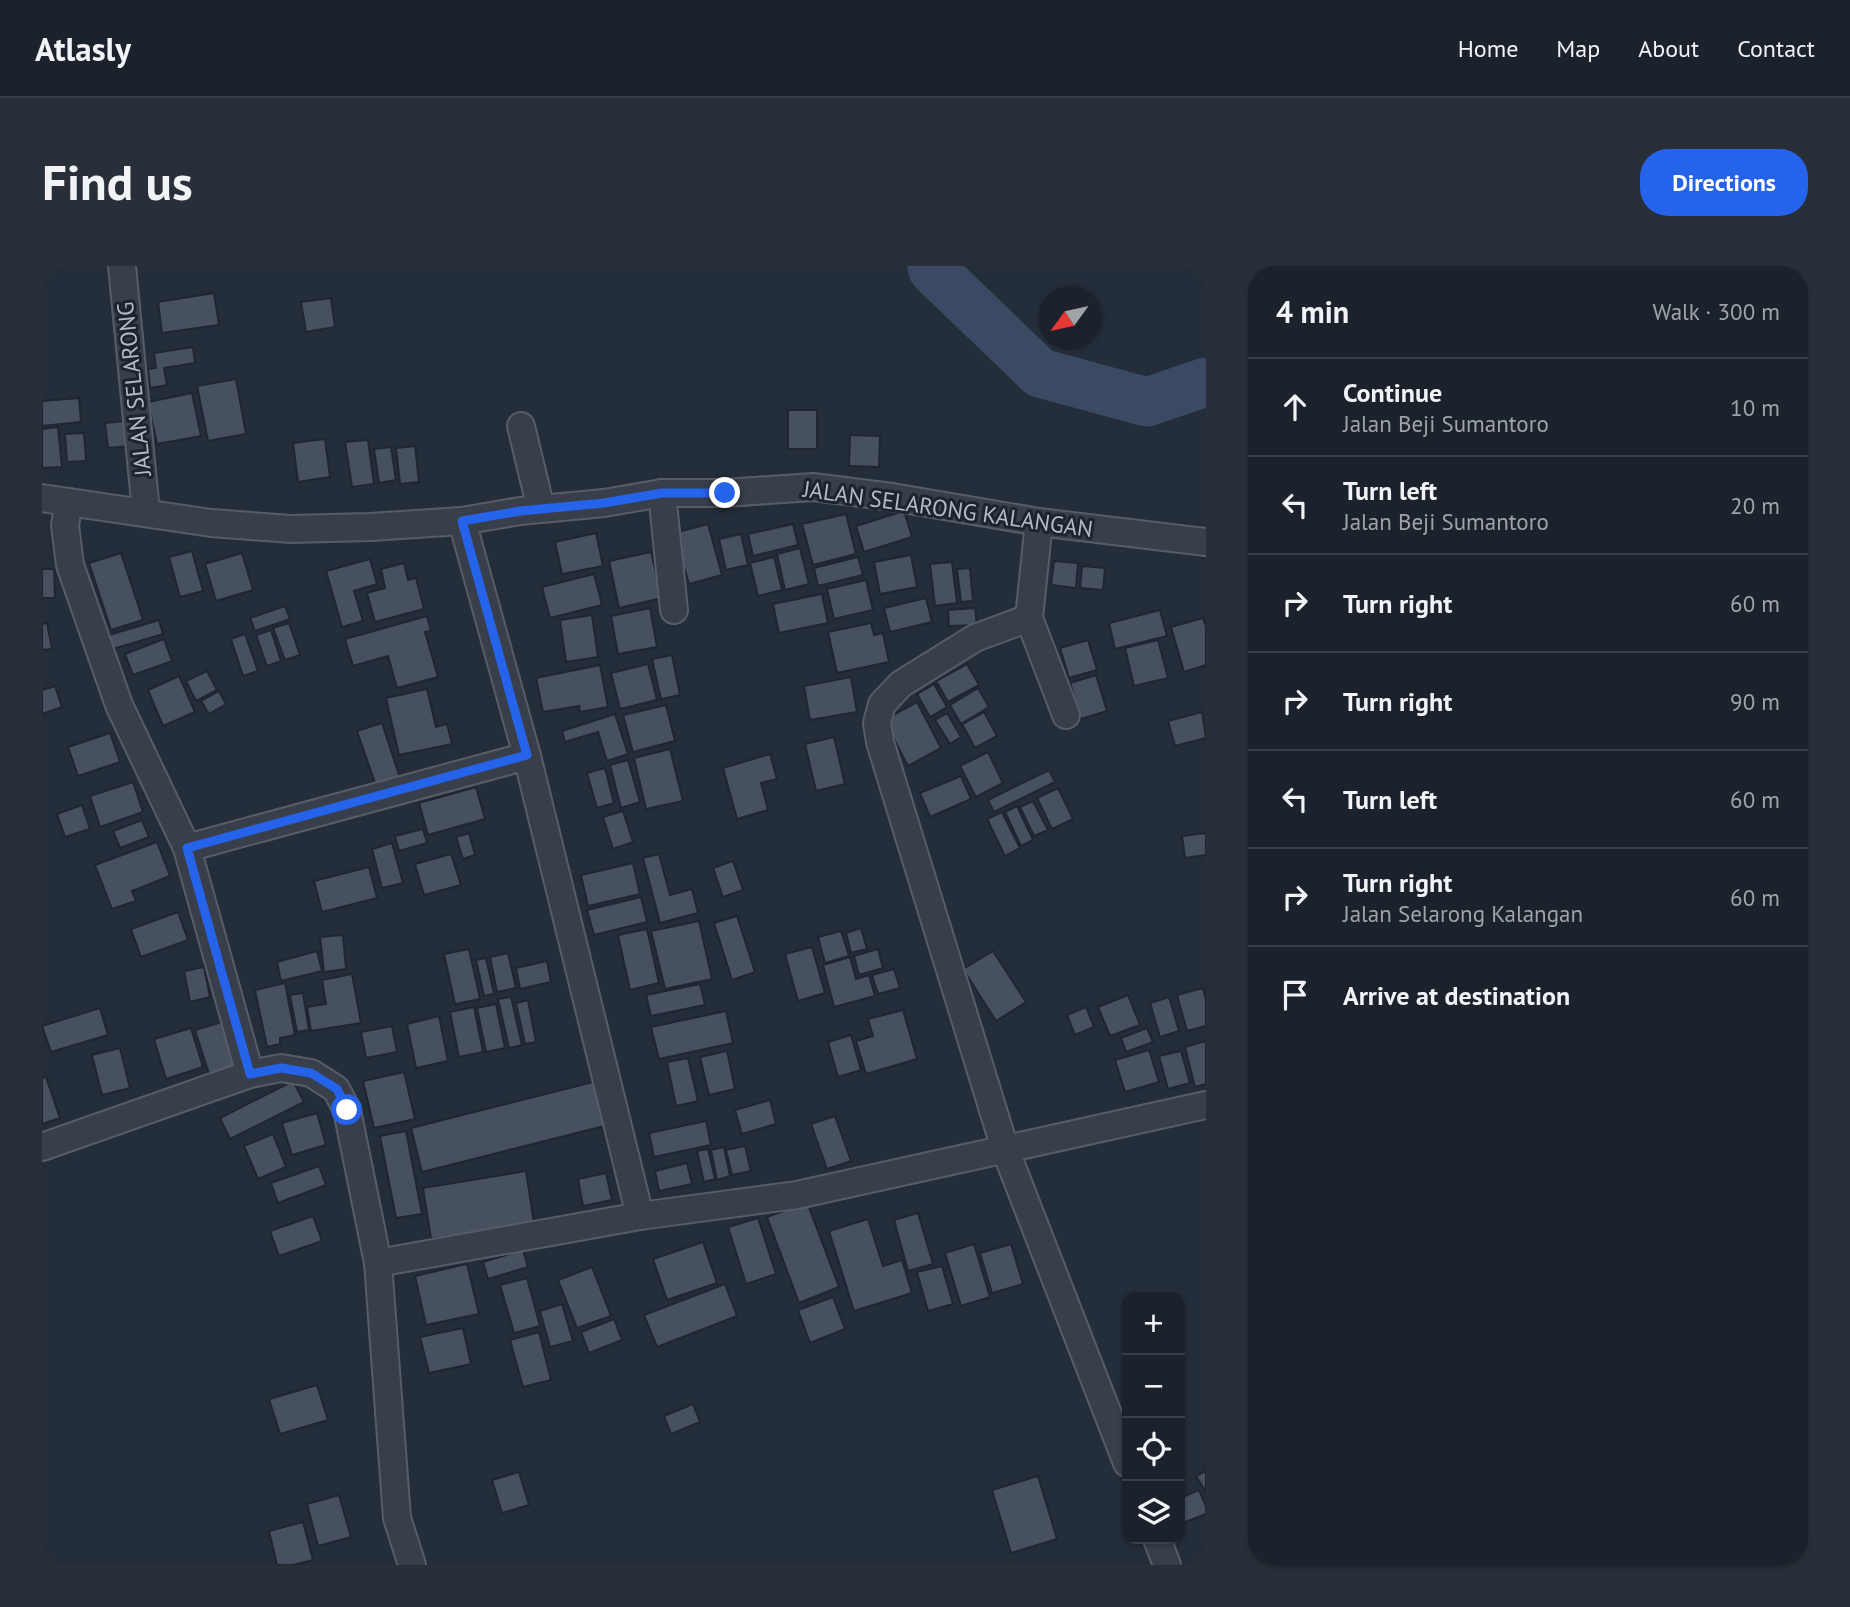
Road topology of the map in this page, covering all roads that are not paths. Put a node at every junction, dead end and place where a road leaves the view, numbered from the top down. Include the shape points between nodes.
1 (122, 266) edge
2 (522, 426) dead end
3 (662, 493) junction
4 (42, 498) edge
5 (69, 502) junction
6 (541, 509) junction
7 (146, 512) junction
8 (462, 521) junction
9 (1038, 522) junction
10 (1206, 542) edge
11 (674, 610) dead end
12 (1029, 618) junction
13 (1066, 715) dead end
14 (527, 755) junction
15 (187, 848) junction
16 (250, 1074) junction
17 (1206, 1105) edge
18 (42, 1147) edge
19 (1005, 1149) junction
20 (640, 1216) junction
21 (378, 1264) junction
22 (1122, 1450) edge
23 (1159, 1544) edge
24 (412, 1565) edge
25 (1167, 1565) edge

1 - 7 street, JALAN SELARONG
2 - 6 street
3 - 6 street, JALAN SELARONG KALANGAN
3 - 9 street, JALAN SELARONG KALANGAN via 813,487
3 - 11 street
4 - 5 street, JALAN SELARONG KALANGAN
5 - 7 street, JALAN SELARONG KALANGAN
5 - 15 street via 65,525 70,565 119,705
6 - 8 street, JALAN SELARONG KALANGAN
7 - 8 street, JALAN SELARONG KALANGAN via 291,529
8 - 14 street
9 - 10 street, JALAN SELARONG KALANGAN
9 - 12 street
12 - 13 street
12 - 19 street via 975,638 901,684 882,704 877,723
14 - 15 street
14 - 20 street
15 - 16 street
16 - 18 street
16 - 21 street via 281,1068 311,1073 337,1089 347,1110
17 - 19 street
19 - 20 street via 797,1195
19 - 22 street
20 - 21 street
21 - 24 street via 394,1496
23 - 25 street

